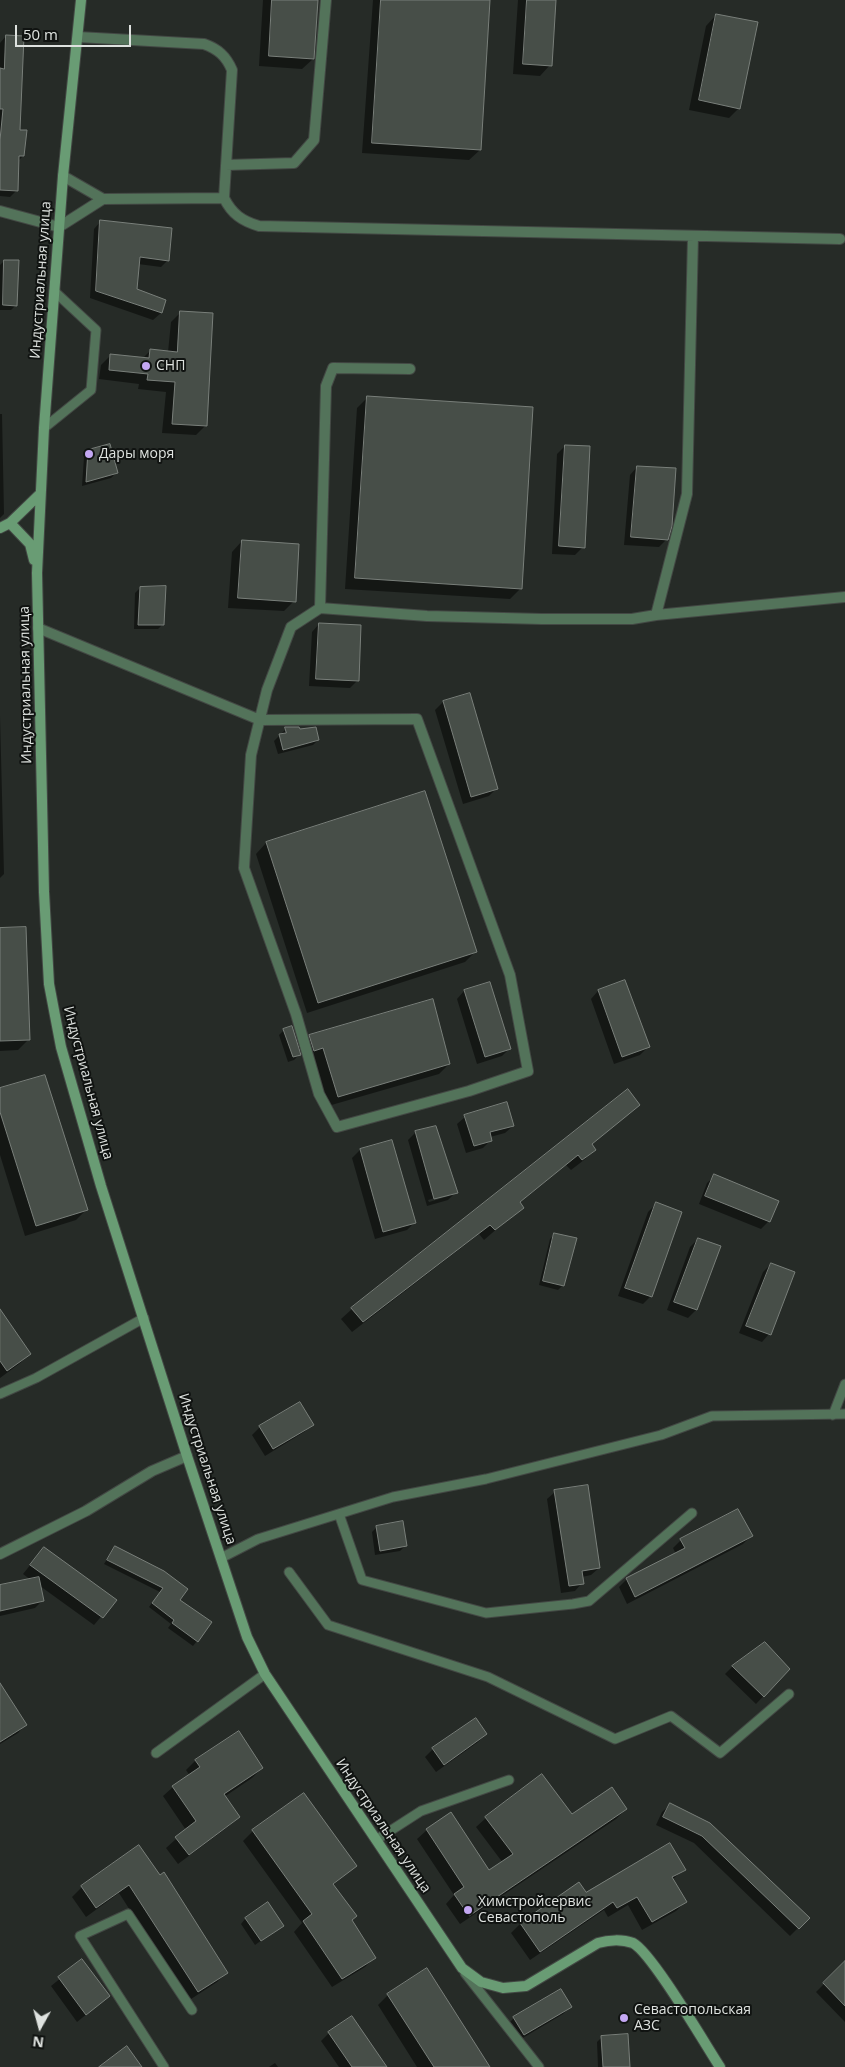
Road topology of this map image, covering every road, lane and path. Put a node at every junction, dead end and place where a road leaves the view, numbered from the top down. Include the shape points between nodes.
1 (81, 0) edge
2 (326, 0) edge
3 (78, 37) junction
4 (226, 165) junction
5 (63, 176) junction
6 (224, 198) junction
7 (103, 199) junction
8 (0, 211) edge
9 (59, 227) junction
10 (693, 236) junction
11 (843, 239) edge
12 (54, 291) junction
13 (410, 369) dead end
14 (44, 428) junction
15 (40, 494) junction
16 (10, 523) junction
17 (0, 528) edge
18 (37, 573) junction
19 (845, 596) edge
20 (320, 608) junction
21 (656, 615) junction
22 (38, 628) junction
23 (260, 720) junction
24 (144, 1318) junction
25 (845, 1384) edge
26 (0, 1394) edge
27 (845, 1414) edge
28 (833, 1415) junction
29 (187, 1456) junction
30 (692, 1513) dead end
31 (339, 1514) junction
32 (0, 1554) edge
33 (221, 1558) junction
34 (289, 1572) dead end
35 (265, 1674) junction
36 (789, 1694) dead end
37 (156, 1753) dead end
38 (509, 1780) dead end
39 (376, 1840) junction
40 (462, 1968) junction
41 (192, 2010) dead end
42 (164, 2067) edge
43 (539, 2067) edge
44 (720, 2067) edge

1 - 3 main road, Индустриальная улица
2 - 4 street via 314,140 294,163
3 - 4 street via 204,44 222,53 232,70
3 - 5 main road, Индустриальная улица
4 - 6 street
5 - 7 street
5 - 9 main road, Индустриальная улица
6 - 7 street
6 - 10 street via 238,217 259,226
7 - 9 street
8 - 9 street
9 - 12 main road, Индустриальная улица
10 - 11 street
10 - 21 street via 686,494
12 - 14 main road, Индустриальная улица
12 - 14 lane via 96,330 91,390
13 - 20 street via 333,368 326,386
14 - 15 main road, Индустриальная улица
15 - 16 main road
15 - 18 main road, Индустриальная улица
16 - 17 main road
16 - 18 main road via 30,544
18 - 22 main road, Индустриальная улица
19 - 21 street
20 - 21 street via 427,616 542,619 632,619
20 - 23 street via 291,627 266,690
22 - 23 street
22 - 24 main road, Индустриальная улица via 49,984 61,1047
23 - 23 street via 251,755 244,868 296,1014 319,1094 336,1127 528,1072 510,975 417,719
24 - 26 lane via 36,1378
24 - 29 main road, Индустриальная улица
25 - 28 lane
27 - 28 lane
28 - 31 lane via 712,1416 661,1435 486,1479 393,1497
29 - 32 street via 152,1471 86,1511
29 - 33 main road, Индустриальная улица
30 - 31 lane via 589,1601 486,1613 362,1580
31 - 33 lane via 258,1539
33 - 35 main road, Индустриальная улица via 247,1637
34 - 36 lane via 328,1624 488,1678 615,1739 671,1716 720,1753
35 - 37 lane
35 - 39 main road, Индустриальная улица
38 - 39 lane via 421,1811
39 - 40 main road, Индустриальная улица
40 - 43 lane
40 - 44 main road via 480,1982 503,1988 526,1986 598,1943 610,1940 633,1944 650,1959
41 - 42 lane via 128,1914 80,1936

